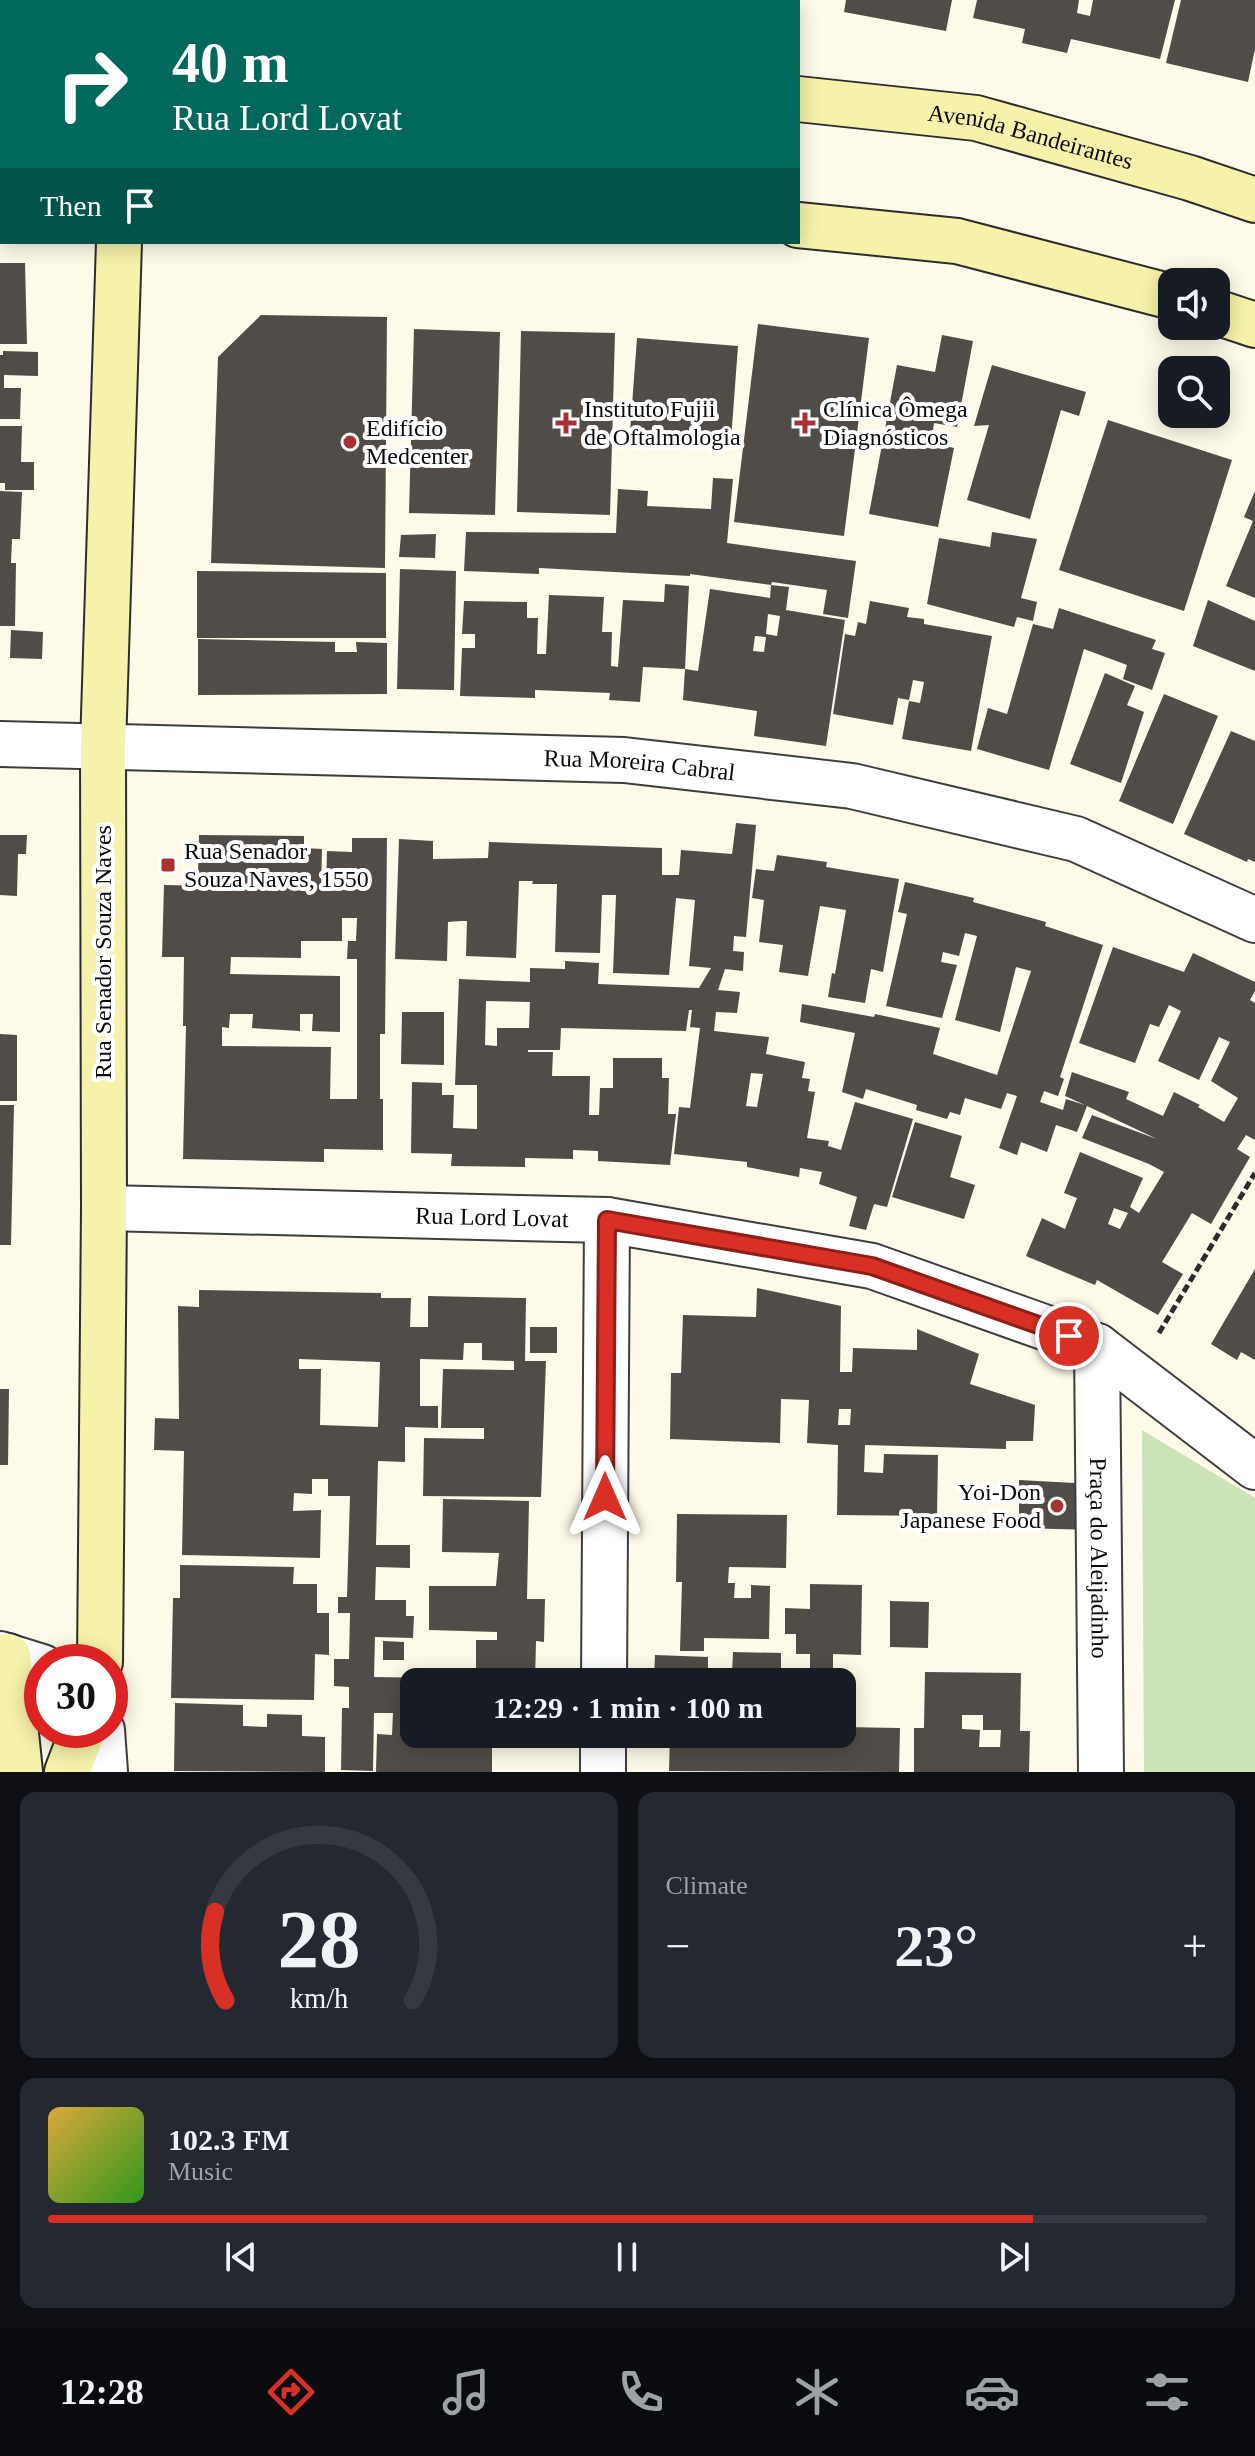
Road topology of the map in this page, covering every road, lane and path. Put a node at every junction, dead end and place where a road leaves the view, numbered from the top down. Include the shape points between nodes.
1 (800, 99) edge
2 (1255, 200) edge
3 (800, 225) edge
4 (119, 244) edge
5 (1158, 293) edge
6 (1230, 317) edge
7 (1255, 325) edge
8 (0, 744) edge
9 (103, 747) junction
10 (1255, 920) edge
11 (1255, 1173) edge
12 (104, 1208) junction
13 (607, 1220) junction
14 (1097, 1346) junction
15 (1134, 1376) junction
16 (1255, 1467) edge
17 (100, 1644) edge
18 (17, 1659) edge
19 (604, 1668) edge
20 (76, 1748) edge
21 (103, 1748) edge
22 (603, 1748) edge
23 (20, 1772) edge
24 (67, 1772) edge
25 (105, 1772) edge
26 (603, 1772) edge
27 (1101, 1772) edge

1 - 2 main road, Avenida Bandeirantes via 976,118
3 - 5 main road via 957,241
4 - 9 main road, Rua Senador Souza Naves
6 - 7 main road
8 - 9 street, Rua Moreira Cabral
9 - 10 street, Rua Moreira Cabral via 624,760 852,786 1076,839
9 - 12 main road, Rua Senador Souza Naves
11 - 15 path
12 - 13 street, Rua Lord Lovat
12 - 17 main road, Rua Senador Souza Naves
13 - 14 street, Rua Lord Lovat via 872,1266
13 - 19 street
14 - 15 street, Rua Lord Lovat
14 - 27 street, Praça do Aleijadinho
15 - 16 street, Rua Lord Lovat
18 - 23 main road
20 - 24 main road
21 - 25 street
22 - 26 street

